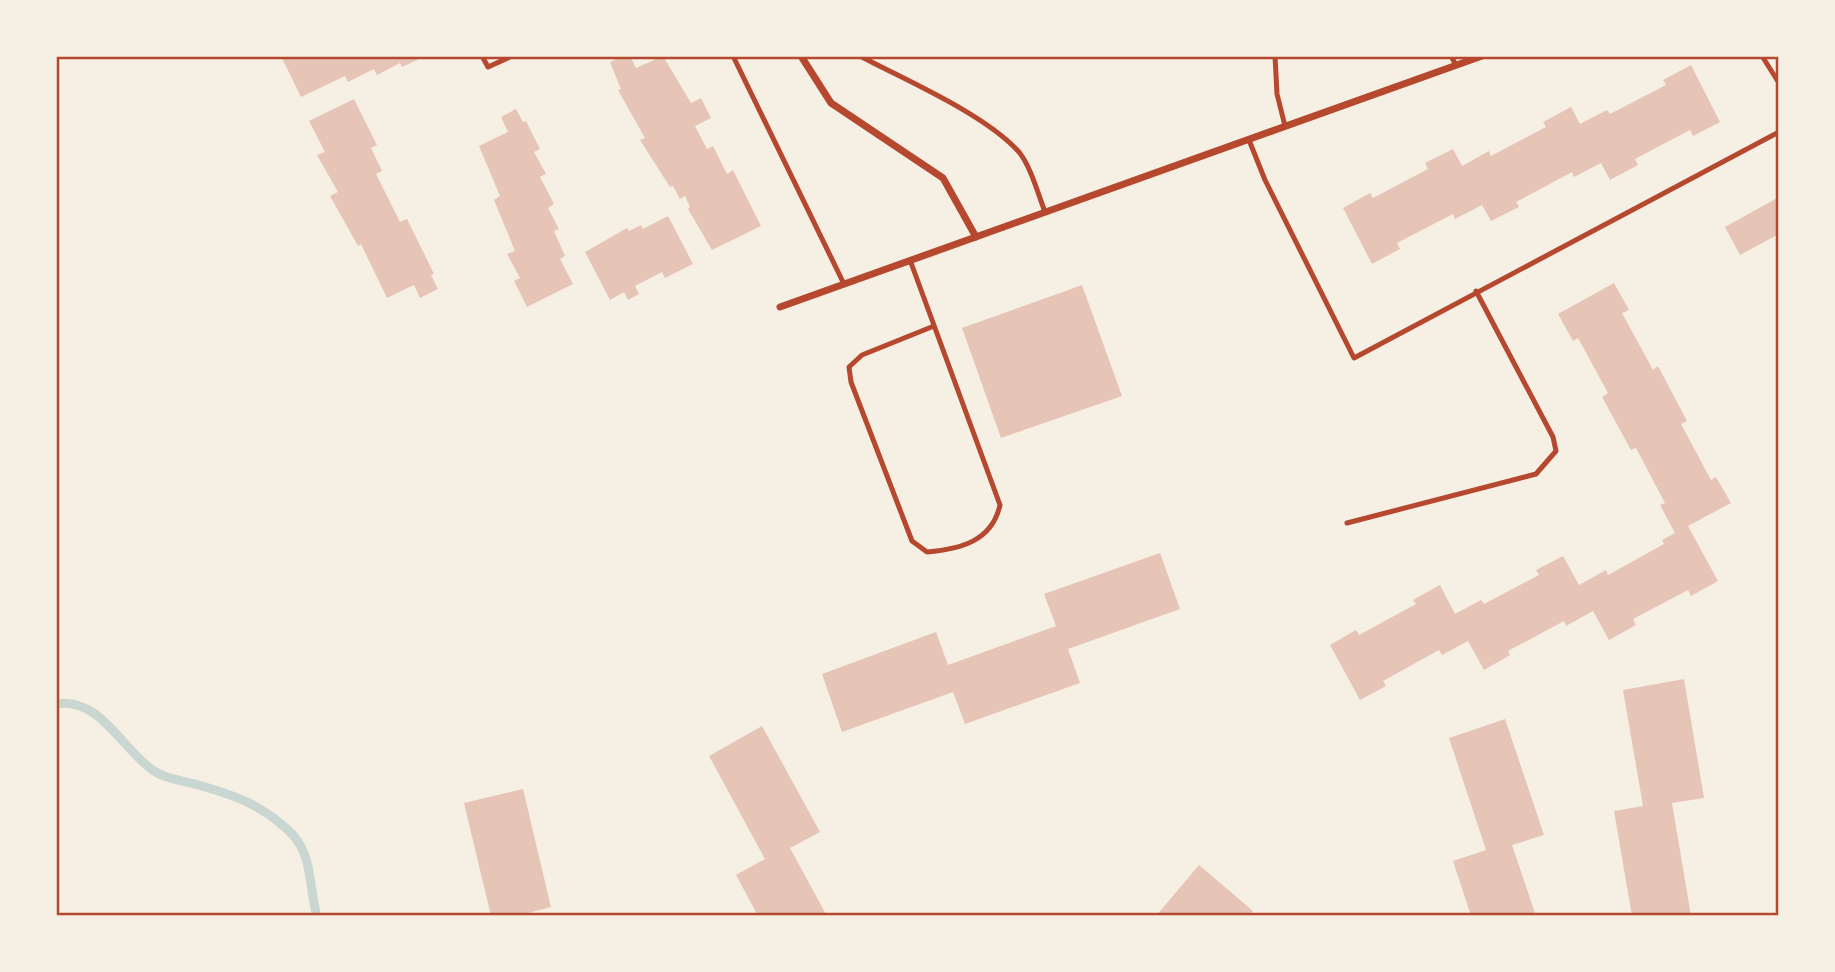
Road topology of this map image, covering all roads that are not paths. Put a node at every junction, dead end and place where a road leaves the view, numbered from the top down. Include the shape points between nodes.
1 (482, 56) edge
2 (512, 56) edge
3 (733, 56) edge
4 (801, 56) edge
5 (860, 56) edge
6 (1275, 56) edge
7 (1451, 56) edge
8 (1482, 56) edge
9 (1762, 56) edge
10 (1456, 65) junction
11 (1779, 83) edge
12 (1285, 126) junction
13 (1779, 132) edge
14 (1248, 140) junction
15 (1045, 212) junction
16 (976, 237) junction
17 (910, 260) junction
18 (844, 284) junction
19 (1476, 291) junction
20 (780, 307) dead end
21 (934, 326) junction
22 (1347, 523) dead end

1 - 2 lane via 488,67
3 - 18 lane
4 - 16 street via 831,103 943,178
5 - 15 lane via 988,126 1008,142 1021,155
6 - 12 lane
7 - 10 lane
8 - 10 street
9 - 11 lane
10 - 12 street
12 - 14 street
13 - 19 lane
14 - 15 street
14 - 19 lane via 1353,358
15 - 16 street
16 - 17 street
17 - 18 street
17 - 21 lane
18 - 20 street
19 - 22 lane via 1553,437 1556,451 1536,474
21 - 21 lane via 1000,505 996,524 984,535 926,552 912,541 849,367 862,355

